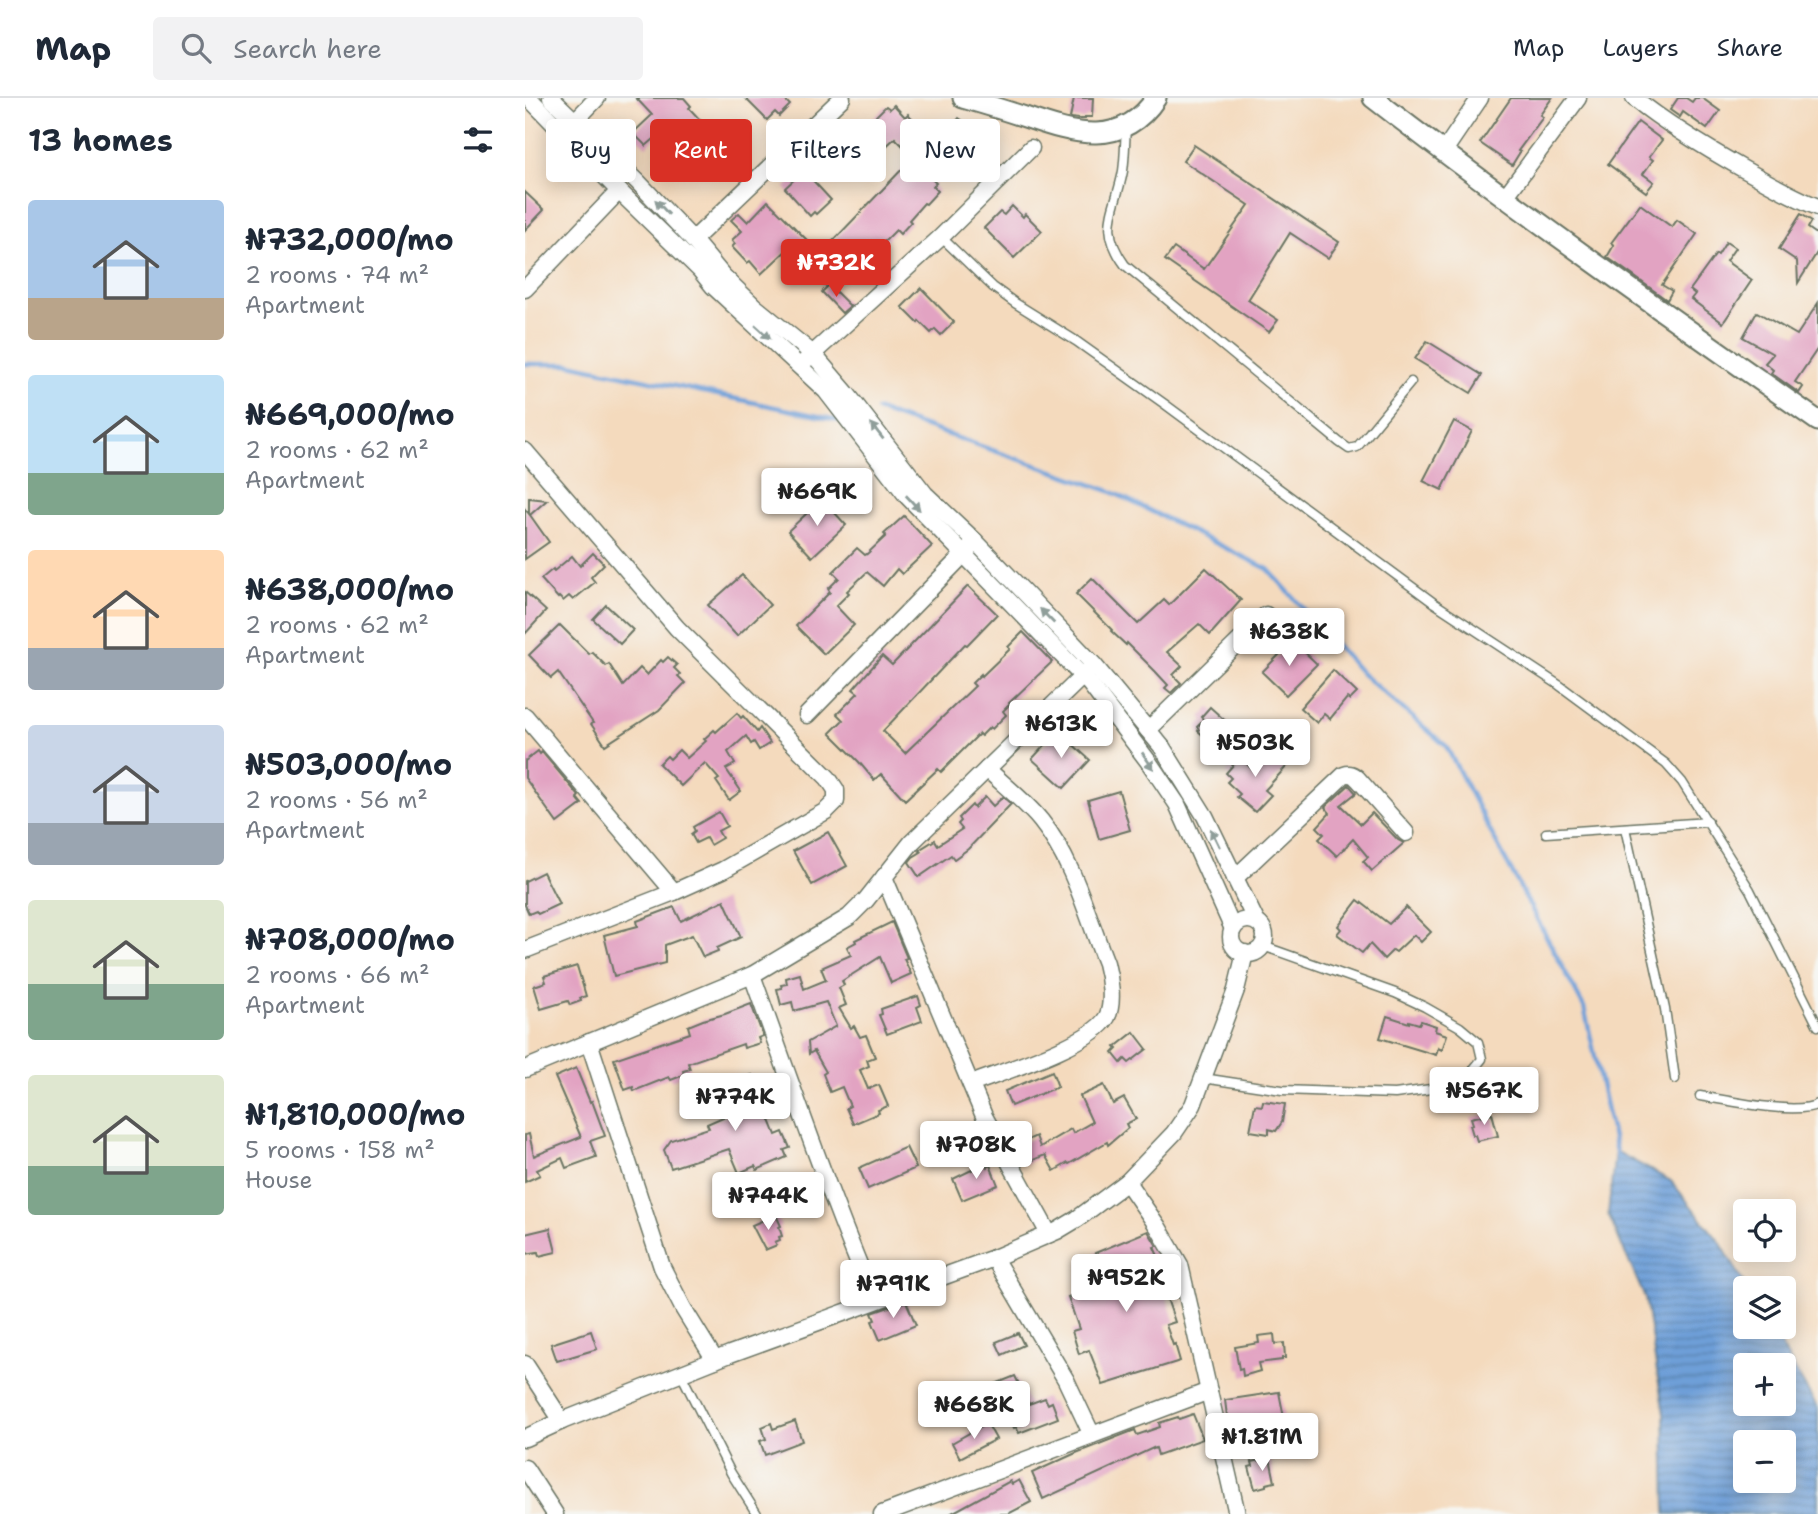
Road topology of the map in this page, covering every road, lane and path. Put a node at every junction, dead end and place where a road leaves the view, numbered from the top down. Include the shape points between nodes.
1 (529, 98) edge
2 (551, 98) edge
3 (597, 98) edge
4 (842, 98) edge
5 (963, 98) edge
6 (1156, 98) edge
7 (1374, 98) edge
8 (1480, 98) edge
9 (1578, 98) edge
10 (1635, 98) edge
11 (573, 119) edge
12 (577, 119) edge
13 (1126, 127) junction
14 (1031, 148) dead end
15 (1444, 151) junction
16 (636, 180) edge
17 (619, 191) junction
18 (1505, 197) junction
19 (1818, 207) edge
20 (941, 237) junction
21 (693, 240) junction
22 (525, 289) edge
23 (813, 354) junction
24 (800, 366) junction
25 (1411, 382) dead end
26 (1818, 421) edge
27 (525, 451) edge
28 (976, 542) junction
29 (963, 555) junction
30 (1266, 615) dead end
31 (1088, 671) junction
32 (807, 715) dead end
33 (525, 716) edge
34 (1148, 730) junction
35 (532, 735) edge
36 (987, 769) junction
37 (1707, 822) junction
38 (1625, 828) junction
39 (1406, 833) dead end
40 (1546, 833) dead end
41 (884, 877) junction
42 (1235, 878) junction
43 (674, 892) junction
44 (1256, 921) junction
45 (1233, 929) junction
46 (1263, 946) junction
47 (525, 950) edge
48 (1245, 953) junction
49 (752, 975) junction
50 (1818, 1026) edge
51 (589, 1042) junction
52 (525, 1069) edge
53 (1203, 1078) junction
54 (1675, 1079) dead end
55 (971, 1084) junction
56 (1700, 1096) dead end
57 (1818, 1104) edge
58 (1127, 1182) junction
59 (1049, 1234) junction
60 (993, 1258) junction
61 (874, 1301) junction
62 (715, 1360) junction
63 (525, 1364) edge
64 (681, 1374) junction
65 (1209, 1391) junction
66 (562, 1421) junction
67 (1093, 1435) junction
68 (525, 1438) edge
69 (525, 1468) edge
70 (1237, 1511) edge
71 (555, 1514) edge
72 (757, 1514) edge
73 (882, 1514) edge
74 (1219, 1514) edge

1 - 17 street
2 - 11 street
3 - 12 street
4 - 21 street
5 - 13 street via 1078,132
6 - 13 street
7 - 15 street
8 - 15 street
9 - 18 street
10 - 19 street via 1702,146
13 - 25 lane via 1123,171 1110,219 1111,237 1125,265 1349,449 1357,447
14 - 20 street
15 - 18 street
21 -> 16 street
17 - 22 street
17 -> 24 street
18 - 26 street
20 - 23 street
20 - 37 lane via 1015,303 1088,349 1434,603 1559,685 1666,764
21 - 23 street via 754,306
23 - 24 street
28 -> 23 street via 925,494
24 -> 29 street via 845,414 907,496
27 - 43 street via 677,628 836,790 836,801 825,811 723,870
28 - 29 street
31 -> 28 street
29 - 31 street
29 - 32 street
30 - 34 street
31 - 34 street
31 - 36 street
31 -> 45 street via 1090,684 1177,804
33 - 35 street
42 -> 34 street via 1205,816
35 - 43 street
36 - 41 street via 912,842
36 - 55 street via 1041,821 1058,846 1106,963 1110,1010 1101,1025 1071,1045
37 - 38 lane
37 - 50 lane via 1750,890
38 - 40 lane
38 - 54 lane via 1665,1009
39 - 42 street via 1349,773
41 - 49 street via 849,917
41 - 55 street
42 - 44 street
43 - 47 street
44 - 45 street via 1247,919
44 - 46 street via 1266,937
45 - 48 street via 1236,949
46 - 48 street
46 - 53 lane via 1425,1007 1478,1042 1482,1059 1468,1076 1438,1088 1395,1094 1282,1090
48 - 53 street
49 - 51 street
49 - 61 street
51 - 52 street
51 - 62 street via 661,1267
53 - 58 street via 1193,1105 1174,1133
55 - 59 street
56 - 57 lane via 1789,1109
58 - 59 street
58 - 65 street via 1180,1265
59 - 60 street
60 - 61 street
60 - 67 street via 1066,1380
61 - 62 street
62 - 64 street
63 - 66 street
64 - 66 street
64 - 72 lane via 731,1474
65 - 67 street
65 - 70 street
66 - 68 street
67 - 73 street
69 - 71 street
70 - 74 street

